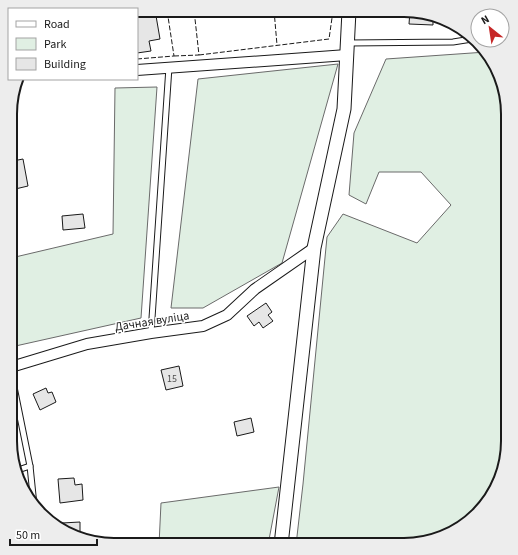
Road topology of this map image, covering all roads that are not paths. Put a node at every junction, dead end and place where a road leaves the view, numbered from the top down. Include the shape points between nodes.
1 (349, 17) edge
2 (467, 40) edge
3 (347, 49) junction
4 (169, 67) junction
5 (138, 70) edge
6 (314, 248) junction
7 (151, 333) junction
8 (17, 365) edge
9 (17, 402) edge
10 (30, 466) junction
11 (21, 469) edge
12 (33, 495) edge
13 (282, 538) edge

1 - 3 street
2 - 3 lane
3 - 4 street
3 - 6 street via 344,108
4 - 5 street
4 - 7 lane
6 - 7 street, Дачная вуліца via 255,289 227,315 203,326
6 - 13 street
7 - 8 street, Дачная вуліца via 87,344
9 - 10 lane
10 - 11 lane
10 - 12 lane

